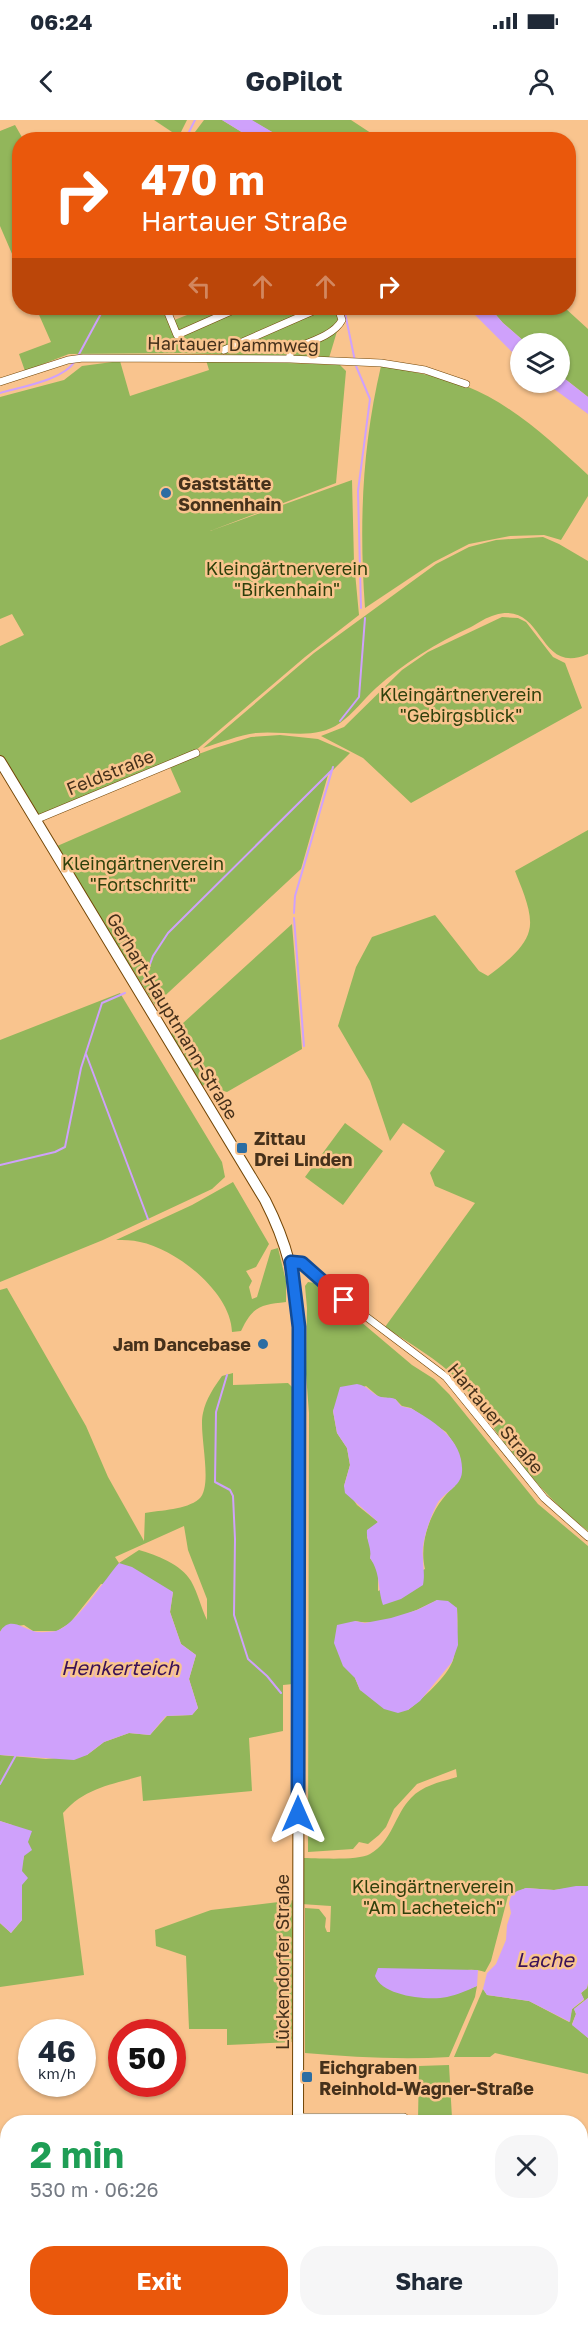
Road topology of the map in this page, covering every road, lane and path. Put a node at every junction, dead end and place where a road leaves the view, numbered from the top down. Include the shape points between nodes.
1 (169, 315) edge
2 (221, 315) edge
3 (304, 315) edge
4 (340, 315) edge
5 (224, 350) dead end
6 (290, 359) junction
7 (0, 382) edge
8 (466, 384) dead end
9 (196, 753) dead end
10 (0, 761) edge
11 (35, 820) junction
12 (291, 1262) junction
13 (588, 1537) edge
14 (298, 2115) edge

1 - 2 street via 177,335
3 - 5 street
4 - 6 street via 342,320 333,331 290,350
6 - 7 street, Hartauer Dammweg via 83,358
6 - 8 street, Hartauer Dammweg via 404,365
9 - 11 street, Feldstraße
10 - 11 main road, Gerhart-Hauptmann-Straße
11 - 12 main road, Gerhart-Hauptmann-Straße via 265,1200
12 - 13 street, Hartauer Straße via 302,1263 446,1377 544,1498
12 - 14 main road, Lückendorfer Straße via 299,1336

